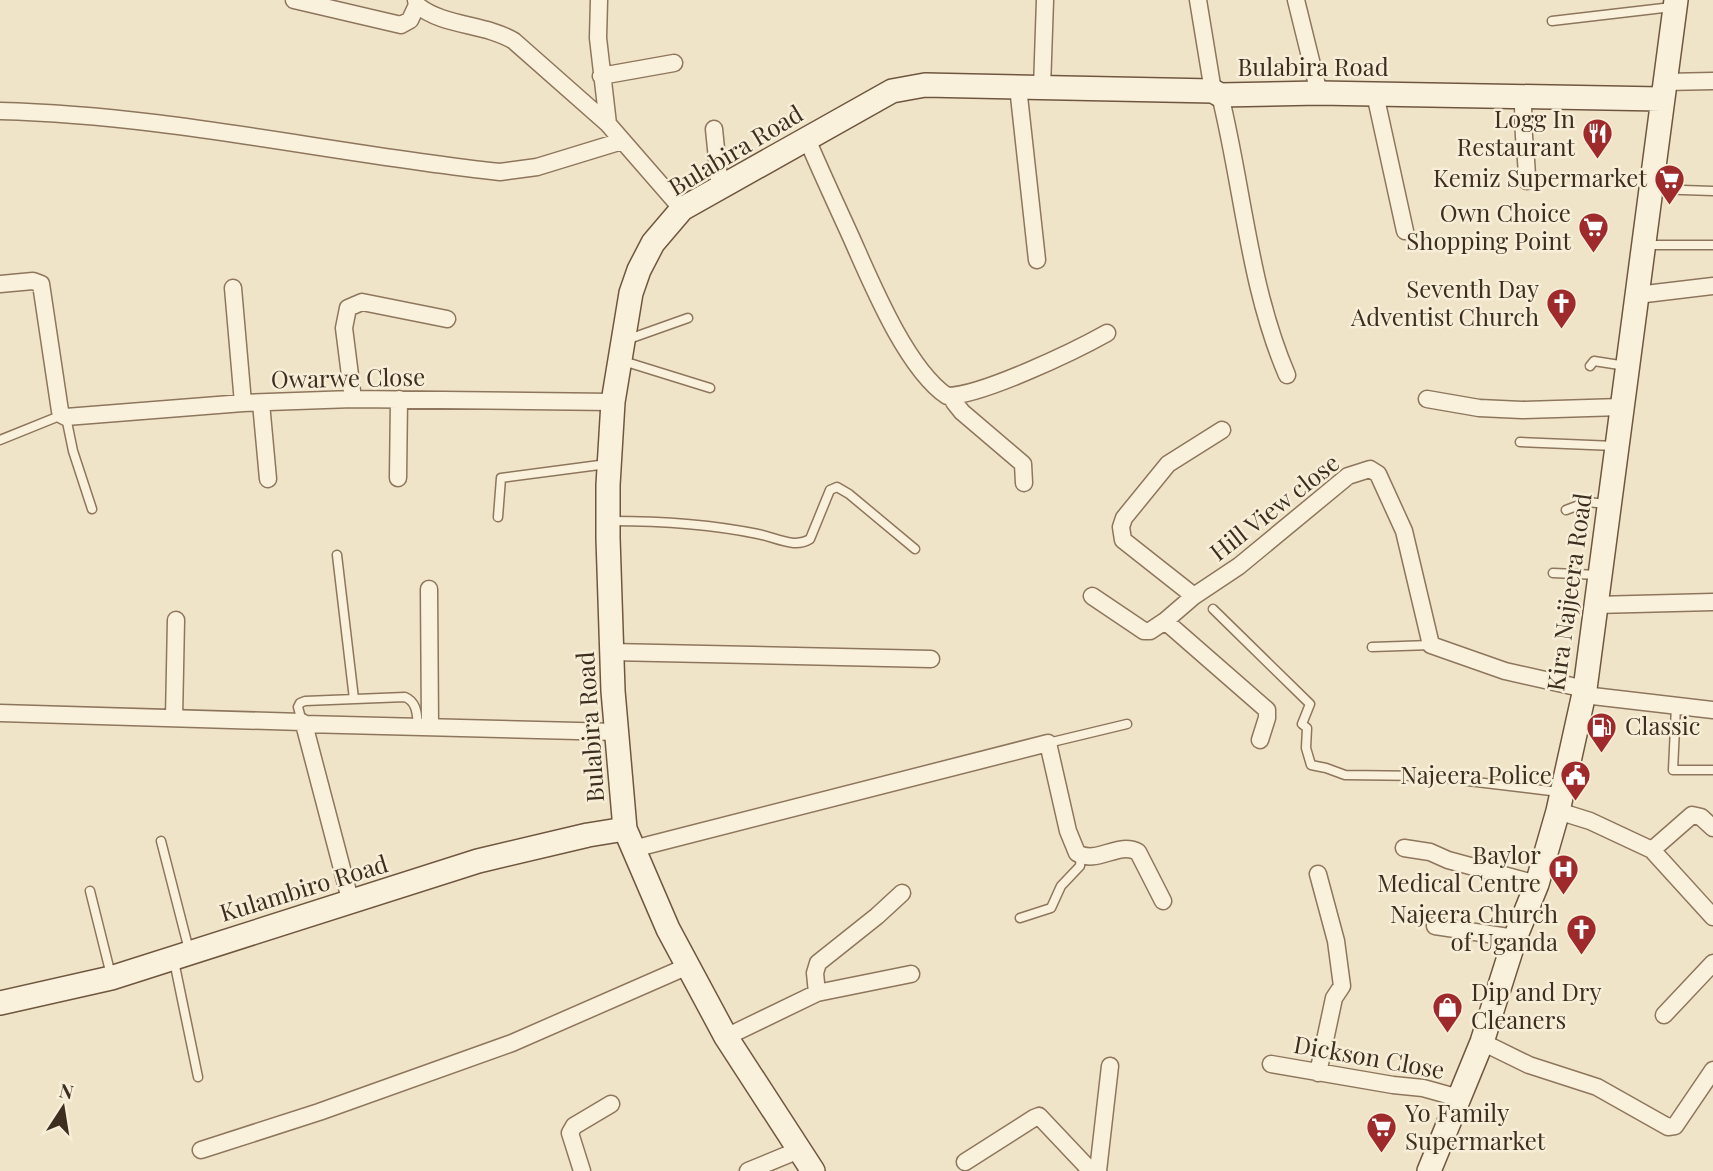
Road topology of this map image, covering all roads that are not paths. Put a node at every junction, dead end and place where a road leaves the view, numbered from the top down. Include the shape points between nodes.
1 (294, 0) edge
2 (599, 0) edge
3 (1045, 0) edge
4 (1198, 0) edge
5 (1296, 0) edge
6 (416, 2) edge
7 (1676, 3) edge
8 (1552, 21) dead end
9 (674, 63) dead end
10 (601, 76) junction
11 (1713, 81) edge
12 (1018, 87) junction
13 (1042, 88) junction
14 (1663, 90) junction
15 (1217, 93) junction
16 (1319, 93) junction
17 (1376, 94) junction
18 (1522, 96) junction
19 (0, 111) edge
20 (608, 124) junction
21 (714, 129) dead end
22 (807, 139) junction
23 (622, 141) junction
24 (1527, 181) dead end
25 (720, 188) junction
26 (1650, 189) junction
27 (1713, 191) edge
28 (682, 209) junction
29 (1405, 231) dead end
30 (1643, 245) junction
31 (1713, 245) edge
32 (1037, 260) dead end
33 (0, 284) edge
34 (1713, 286) edge
35 (233, 288) dead end
36 (1637, 295) junction
37 (688, 318) dead end
38 (447, 319) dead end
39 (1107, 333) dead end
40 (622, 350) junction
41 (1590, 366) dead end
42 (1626, 366) junction
43 (1287, 375) dead end
44 (710, 388) dead end
45 (954, 396) junction
46 (399, 399) junction
47 (1427, 399) dead end
48 (353, 400) junction
49 (613, 402) junction
50 (243, 403) junction
51 (261, 403) junction
52 (1620, 407) junction
53 (64, 416) junction
54 (1222, 430) dead end
55 (0, 440) edge
56 (1520, 442) dead end
57 (1615, 447) junction
58 (610, 463) junction
59 (398, 478) dead end
60 (268, 479) dead end
61 (1024, 483) dead end
62 (1608, 504) junction
63 (92, 509) dead end
64 (1566, 510) dead end
65 (498, 517) dead end
66 (608, 521) junction
67 (915, 549) dead end
68 (337, 555) dead end
69 (1553, 573) dead end
70 (1599, 575) junction
71 (429, 589) dead end
72 (1092, 596) dead end
73 (1194, 596) junction
74 (1713, 602) edge
75 (1595, 605) junction
76 (1213, 609) dead end
77 (176, 620) dead end
78 (1165, 621) junction
79 (1431, 645) junction
80 (1372, 647) dead end
81 (611, 652) junction
82 (931, 659) dead end
83 (1584, 692) junction
84 (354, 699) junction
85 (1676, 706) junction
86 (1713, 710) edge
87 (0, 713) edge
88 (174, 718) junction
89 (303, 723) junction
90 (1127, 724) dead end
91 (424, 726) junction
92 (617, 732) junction
93 (1260, 740) dead end
94 (1048, 743) junction
95 (1713, 770) edge
96 (1560, 802) junction
97 (1713, 828) edge
98 (629, 839) junction
99 (161, 841) dead end
100 (1404, 848) dead end
101 (1652, 850) junction
102 (1081, 855) junction
103 (1318, 874) dead end
104 (1537, 884) junction
105 (90, 891) dead end
106 (902, 893) dead end
107 (1163, 901) dead end
108 (351, 902) junction
109 (1713, 917) edge
110 (1020, 918) dead end
111 (1435, 926) dead end
112 (1514, 938) junction
113 (181, 956) junction
114 (1713, 963) edge
115 (688, 966) junction
116 (911, 974) dead end
117 (111, 978) junction
118 (817, 993) junction
119 (0, 1003) edge
120 (1664, 1015) dead end
121 (726, 1037) junction
122 (1482, 1042) junction
123 (1271, 1064) dead end
124 (1110, 1066) dead end
125 (1713, 1070) edge
126 (1318, 1073) junction
127 (198, 1077) dead end
128 (1459, 1098) junction
129 (611, 1104) dead end
130 (201, 1150) dead end
131 (799, 1150) junction
132 (965, 1162) dead end
133 (582, 1171) edge
134 (748, 1171) edge
135 (813, 1171) edge
136 (1091, 1171) edge
137 (1098, 1171) edge
138 (1429, 1171) edge

1 - 6 street via 401,25 410,20
2 - 10 street
3 - 13 street
4 - 15 street
5 - 16 street
6 - 20 street via 436,16 509,38
7 - 8 lane
7 - 14 street, Kira Najjeera Road
9 - 10 street
10 - 20 street
11 - 14 street
12 - 13 street, Bulabira Road
12 - 22 street, Bulabira Road via 925,85 892,91
12 - 32 street
13 - 15 street, Bulabira Road
14 - 18 street, Bulabira Road
14 - 26 street, Kira Najjeera Road
15 - 16 street, Bulabira Road
15 - 43 street via 1234,150 1266,316
16 - 17 street, Bulabira Road
17 - 18 street, Bulabira Road
17 - 29 street
18 - 24 street
19 - 23 street via 156,124 500,172 537,167
20 - 23 street
21 - 25 street
22 - 25 street, Bulabira Road
22 - 45 street via 902,341 941,391
23 - 28 street
25 - 28 street, Bulabira Road
26 - 27 lane
26 - 30 street, Kira Najjeera Road
28 - 40 street, Bulabira Road via 653,243 639,270
30 - 31 lane
30 - 36 street, Kira Najjeera Road
33 - 53 street via 41,284
34 - 36 street
35 - 50 street
36 - 42 street, Kira Najjeera Road
37 - 40 lane
38 - 48 street via 362,302 348,309 344,328
39 - 45 street via 1013,376
40 - 44 lane
40 - 49 street, Bulabira Road
41 - 42 lane via 1594,361
42 - 52 street, Kira Najjeera Road
45 - 61 street via 962,412 1023,464
46 - 48 street, Owarwe Close
46 - 49 street, Owarwe Close
46 - 59 street
47 - 52 street via 1522,410
48 - 51 street, Owarwe Close
49 - 58 street, Bulabira Road
50 - 51 street, Owarwe Close
50 - 53 street, Owarwe Close
51 - 60 street
52 - 57 street, Kira Najjeera Road
53 - 55 lane
53 - 63 lane
54 - 73 street via 1168,464 1121,527 1123,540
56 - 57 lane
57 - 62 street, Kira Najjeera Road
58 - 65 lane via 501,478
58 - 66 street, Bulabira Road
62 - 64 lane via 1587,502
62 - 70 street, Kira Najjeera Road
66 - 67 lane via 703,524 803,543 810,539 830,489 837,487
66 - 81 street, Bulabira Road
68 - 84 lane
69 - 70 lane
70 - 75 street, Kira Najjeera Road
71 - 91 street
72 - 78 street via 1144,631
73 - 78 street, Hill View close
73 - 79 street, Hill View close via 1240,566 1348,476 1370,469 1378,474 1404,531
74 - 75 street
75 - 83 street, Kira Najjeera Road
76 - 96 lane via 1310,704 1302,724 1307,728 1311,765 1345,775 1426,776
77 - 88 street
78 - 93 street via 1267,710
79 - 80 lane
79 - 83 street
81 - 82 street
81 - 92 street, Bulabira Road
83 - 85 street
83 - 96 street, Kira Najjeera Road
84 - 89 lane via 300,703
84 - 91 lane via 405,697 412,700
85 - 86 street
85 - 95 lane via 1673,770
87 - 88 street
88 - 89 street
89 - 91 street
89 - 108 street
90 - 94 lane
91 - 92 street
92 - 98 street, Bulabira Road
94 - 98 street
94 - 102 street via 1068,831
96 - 101 street
96 - 104 street, Kira Najjeera Road
97 - 101 street via 1692,815
98 - 108 street, Kulambiro Road via 575,837 478,861
98 - 115 street, Bulabira Road
99 - 113 lane
100 - 104 street
101 - 109 street
102 - 107 street via 1131,848 1138,852
102 - 110 lane via 1080,866 1061,886 1051,908
103 - 126 street via 1336,941 1342,986 1334,998
104 - 112 street, Kira Najjeera Road
105 - 117 lane
106 - 118 street via 818,963
108 - 113 street, Kulambiro Road
111 - 112 street
112 - 122 street, Kira Najjeera Road
113 - 117 street, Kulambiro Road
113 - 127 lane
114 - 120 street
115 - 121 street, Bulabira Road
115 - 130 street via 512,1044
116 - 118 street
117 - 119 street, Kulambiro Road
118 - 121 street
121 - 131 street, Bulabira Road
122 - 125 street via 1529,1065 1597,1087 1668,1127 1675,1126
122 - 128 street, Kira Najjeera Road
123 - 126 street, Dickson Close
124 - 137 street
126 - 128 street, Dickson Close via 1423,1088
128 - 138 street, Kira Najjeera Road
129 - 133 street via 570,1133
131 - 134 street
131 - 135 street, Bulabira Road
132 - 136 street via 1039,1116

